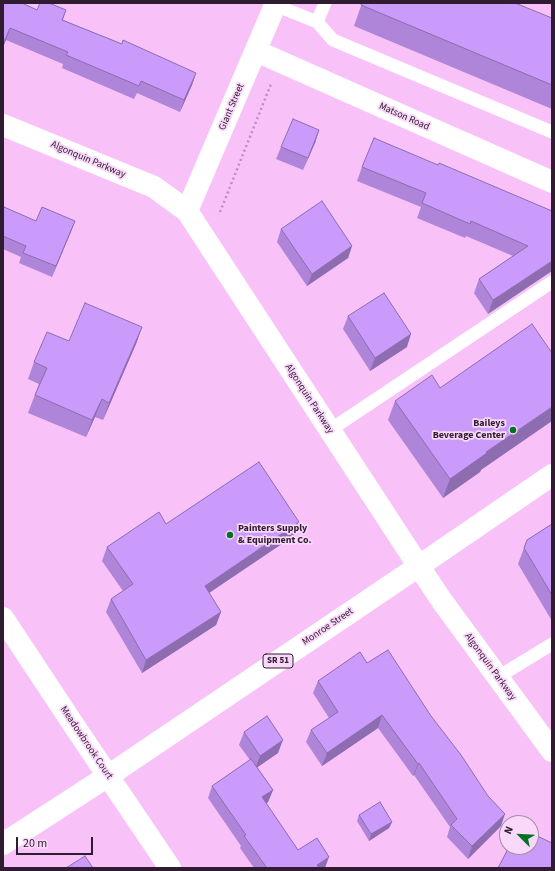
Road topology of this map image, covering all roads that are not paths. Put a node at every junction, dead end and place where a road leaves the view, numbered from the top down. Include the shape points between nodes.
1 (325, 3) edge
2 (276, 4) edge
3 (317, 22) junction
4 (256, 51) junction
5 (3, 125) edge
6 (552, 132) edge
7 (552, 182) edge
8 (187, 211) junction
9 (552, 282) edge
10 (330, 430) junction
11 (552, 475) edge
12 (419, 566) junction
13 (3, 618) edge
14 (552, 644) edge
15 (498, 677) junction
16 (552, 751) edge
17 (108, 776) junction
18 (3, 844) edge
19 (170, 868) edge

1 - 3 lane
2 - 3 lane
2 - 4 street, Giant Street
3 - 6 lane via 334,40
4 - 7 street, Matson Road
4 - 8 street, Giant Street
5 - 8 street, Algonquin Parkway via 154,188
8 - 10 street, Algonquin Parkway
9 - 10 lane
10 - 12 street, Algonquin Parkway
11 - 12 street, Monroe Street / SR 51
12 - 15 street, Algonquin Parkway
12 - 17 street, Monroe Street / SR 51
13 - 17 street, Meadowbrook Court
14 - 15 lane
15 - 16 street, Algonquin Parkway
17 - 18 street, Monroe Street / SR 51
17 - 19 street, Meadowbrook Court

